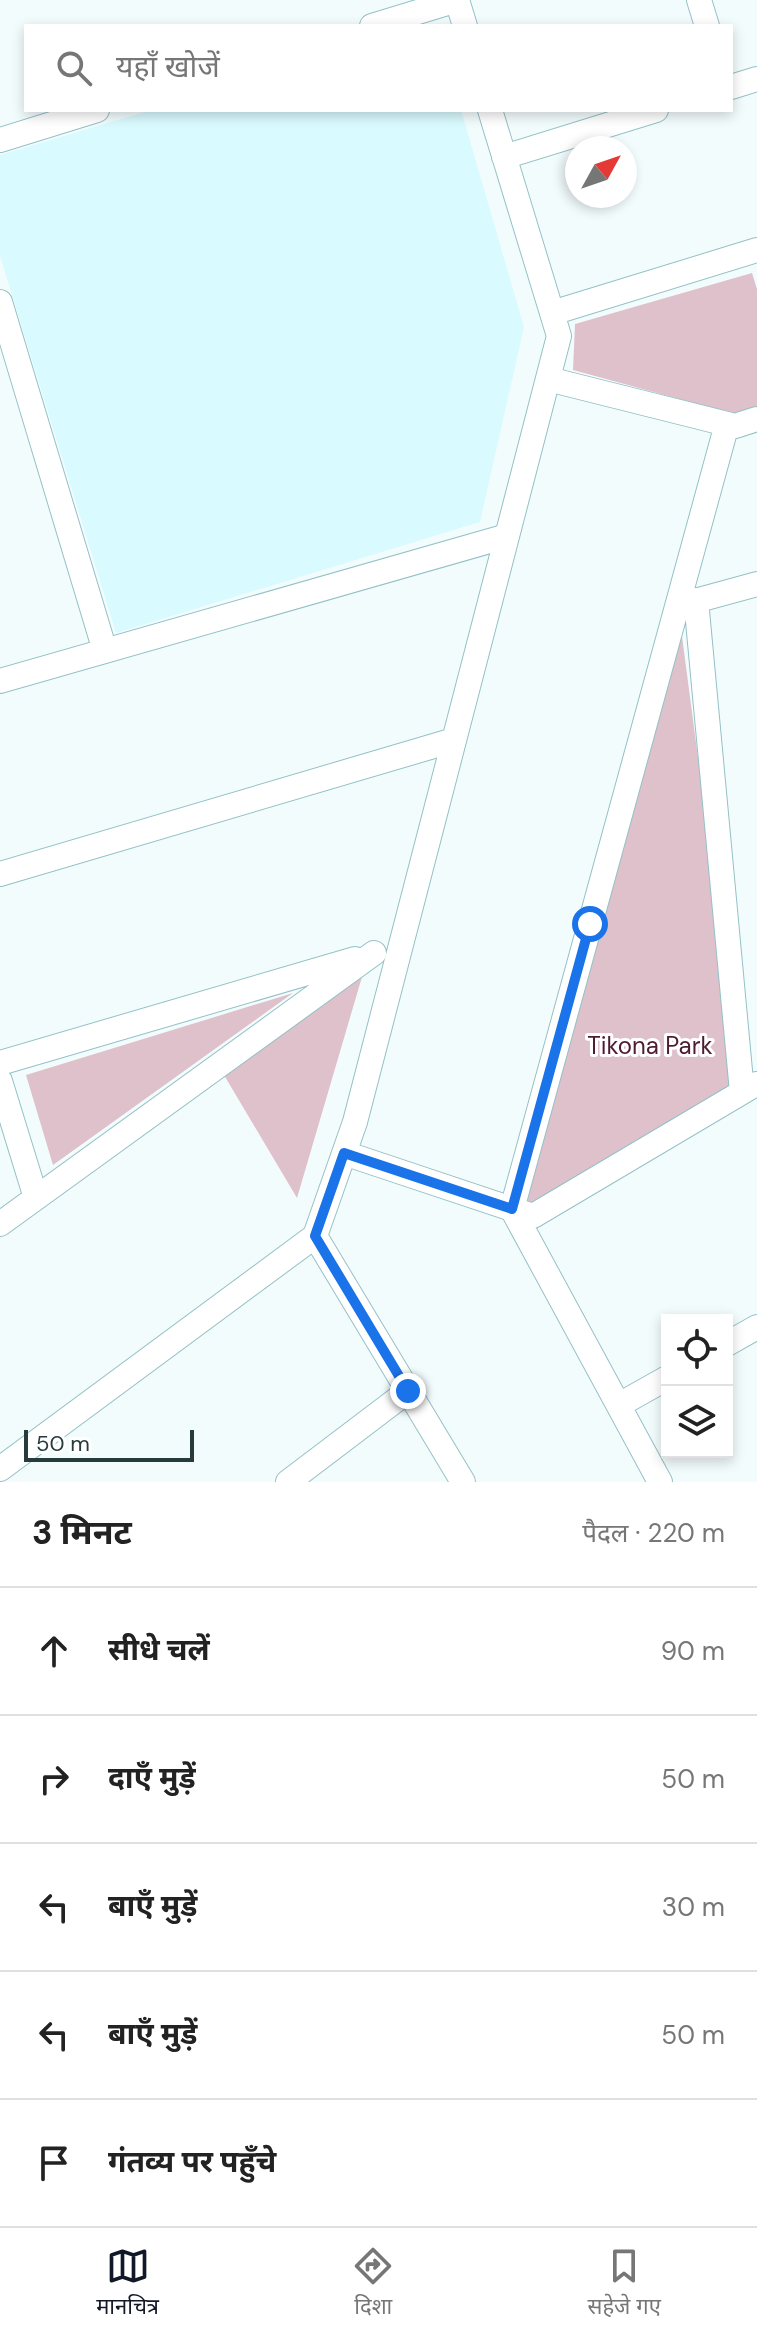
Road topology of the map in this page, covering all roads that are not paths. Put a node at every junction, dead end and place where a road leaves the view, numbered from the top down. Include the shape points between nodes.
1 (457, 0) edge
2 (699, 0) edge
3 (379, 24) edge
4 (464, 24) edge
5 (706, 24) edge
6 (757, 79) edge
7 (733, 86) edge
8 (91, 112) edge
9 (491, 112) edge
10 (650, 112) edge
11 (0, 140) edge
12 (504, 157) junction
13 (757, 250) edge
14 (0, 302) edge
15 (552, 313) junction
16 (548, 379) junction
17 (757, 419) edge
18 (727, 424) junction
19 (507, 536) junction
20 (757, 584) edge
21 (687, 603) junction
22 (105, 651) junction
23 (0, 681) edge
24 (454, 740) junction
25 (0, 874) edge
26 (399, 952) junction
27 (374, 953) junction
28 (0, 1063) edge
29 (0, 1081) edge
30 (749, 1088) edge
31 (344, 1153) junction
32 (11, 1156) edge
33 (36, 1198) junction
34 (512, 1209) junction
35 (0, 1224) edge
36 (315, 1236) junction
37 (757, 1327) edge
38 (733, 1341) edge
39 (661, 1381) edge
40 (408, 1391) junction
41 (619, 1405) junction
42 (0, 1469) edge
43 (288, 1482) edge
44 (463, 1482) edge
45 (660, 1482) edge

1 - 3 street
1 - 4 street
2 - 5 street
6 - 7 street
8 - 11 street
9 - 12 street
10 - 12 street
12 - 15 street
13 - 15 street
14 - 22 street
15 - 16 street via 559,336
16 - 18 street
16 - 19 street
17 - 18 street
18 - 21 street
19 - 22 street
19 - 24 street
20 - 21 street
21 - 30 street
21 - 34 street
22 - 23 street
24 - 25 street
24 - 26 street
26 - 27 street
26 - 31 street
27 - 28 street
27 - 33 street
29 - 32 street
30 - 34 street via 533,1216
31 - 34 street
31 - 36 street
32 - 33 street
33 - 35 street
34 - 41 street
36 - 40 street
36 - 42 street
37 - 38 street
39 - 41 street
40 - 43 street
40 - 44 street
41 - 45 street

